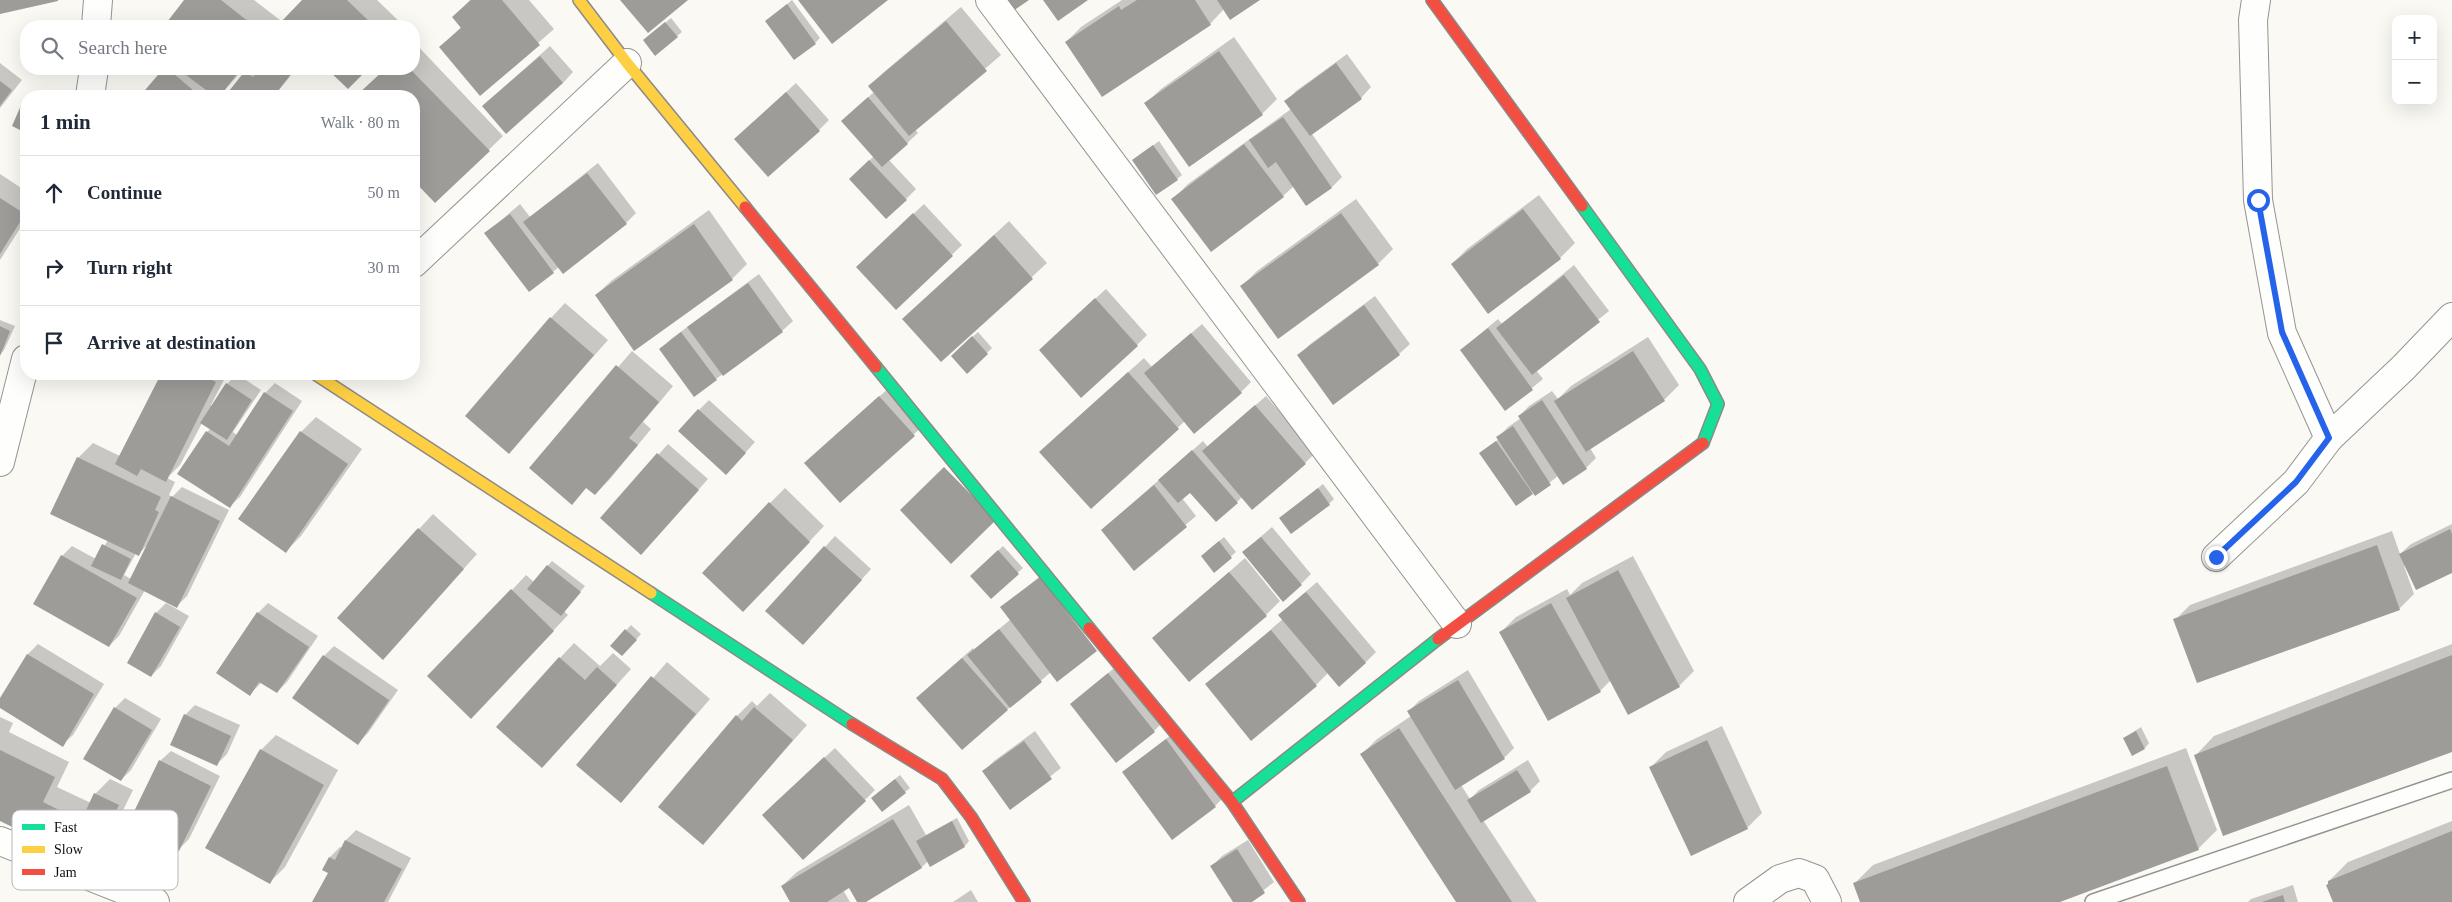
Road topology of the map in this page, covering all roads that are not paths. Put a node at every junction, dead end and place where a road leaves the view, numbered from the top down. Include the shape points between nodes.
1 (98, 0) edge
2 (579, 0) edge
3 (990, 0) edge
4 (1432, 0) edge
5 (2256, 0) edge
6 (96, 20) edge
7 (628, 63) junction
8 (93, 75) edge
9 (91, 90) edge
10 (420, 258) edge
11 (2452, 317) edge
12 (21, 380) edge
13 (324, 380) edge
14 (2329, 438) junction
15 (0, 462) edge
16 (2216, 557) dead end
17 (1457, 624) junction
18 (2452, 780) edge
19 (1232, 802) junction
20 (0, 841) edge
21 (12, 846) edge
22 (125, 890) edge
23 (155, 902) edge
24 (1024, 902) edge
25 (1299, 902) edge
26 (1748, 902) edge
27 (1827, 902) edge
28 (2093, 902) edge

1 - 6 street
2 - 7 street
3 - 17 street
4 - 17 street via 1700,369 1718,404 1705,442
5 - 14 street via 2253,20 2258,200 2282,332
7 - 10 street
7 - 19 street
8 - 9 street
11 - 14 street
12 - 15 street
13 - 24 street via 886,746 942,779 972,817
14 - 16 street via 2296,482
17 - 19 street
18 - 28 lane
19 - 25 street
20 - 21 street
22 - 23 street
26 - 27 street via 1780,879 1800,873 1815,879

